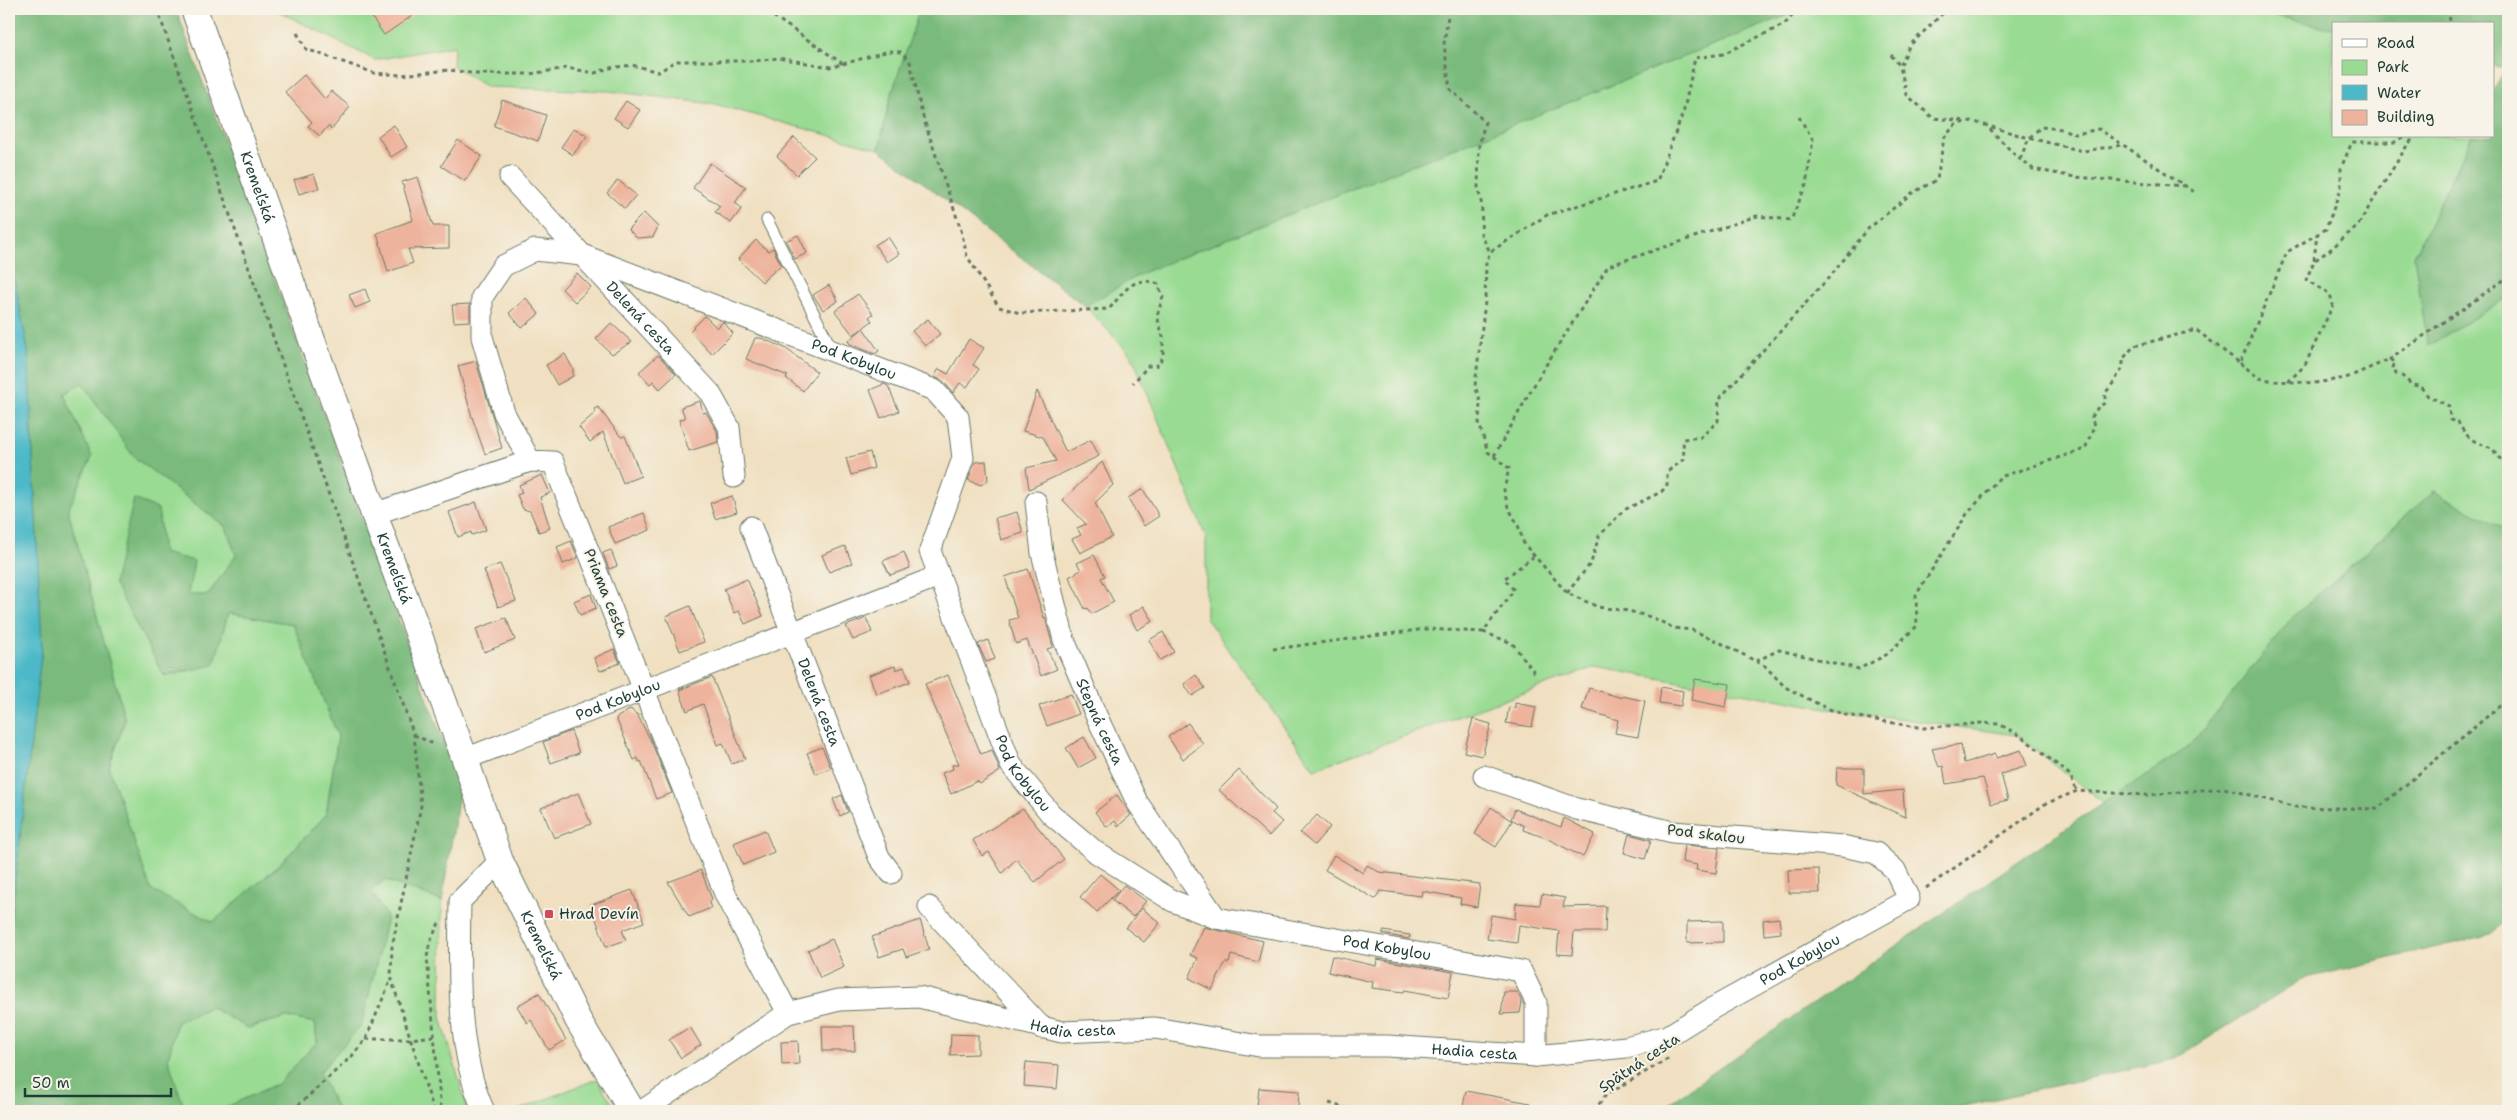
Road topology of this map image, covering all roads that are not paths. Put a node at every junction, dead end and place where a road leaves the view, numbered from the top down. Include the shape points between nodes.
1 (194, 9) edge
2 (510, 177) dead end
3 (767, 220) dead end
4 (582, 255) junction
5 (833, 351) junction
6 (530, 461) junction
7 (734, 477) dead end
8 (1036, 502) dead end
9 (374, 514) junction
10 (751, 527) dead end
11 (939, 576) junction
12 (792, 632) junction
13 (645, 689) junction
14 (465, 758) junction
15 (1484, 776) dead end
16 (500, 861) junction
17 (891, 873) dead end
18 (1909, 899) joint
19 (929, 907) dead end
20 (1216, 918) junction
21 (788, 1013) junction
22 (1042, 1028) junction
23 (1536, 1056) junction
24 (484, 1111) edge
25 (632, 1111) edge
26 (642, 1111) edge

1 - 9 street, Kremeľská
2 - 4 street, Delená cesta
3 - 5 lane
4 - 5 street, Pod Kobylou
4 - 6 street via 535,250 504,266 482,297 482,338 504,413
4 - 7 street, Delená cesta via 710,392 729,427
5 - 11 street, Pod Kobylou via 934,390 958,417 963,458 930,552
6 - 9 street
6 - 13 street, Priama cesta via 553,462
8 - 20 street, Stepná cesta via 1042,553 1064,640 1095,713 1137,802
9 - 14 street, Kremeľská
10 - 12 street, Delená cesta
11 - 12 street, Pod Kobylou
11 - 20 street, Pod Kobylou via 1016,772 1051,814 1097,853 1173,901
12 - 13 street, Pod Kobylou
12 - 17 street, Delená cesta via 879,857
13 - 14 street, Pod Kobylou
13 - 21 street, Priama cesta via 726,896
14 - 16 street, Kremeľská
15 - 18 street, Pod skalou via 1577,809 1673,832 1842,846 1876,853 1895,870
16 - 24 street via 460,901 458,973 467,1056 477,1098
16 - 25 street, Kremeľská via 578,1020
18 - 23 street, Pod Kobylou via 1712,1008 1668,1036 1626,1047
19 - 22 street
20 - 23 street, Pod Kobylou via 1521,971 1536,1002
21 - 22 street, Hadia cesta via 840,1000 919,997
21 - 26 street, Hadia cesta
22 - 23 street, Hadia cesta via 1062,1032 1155,1028 1259,1046 1388,1046

